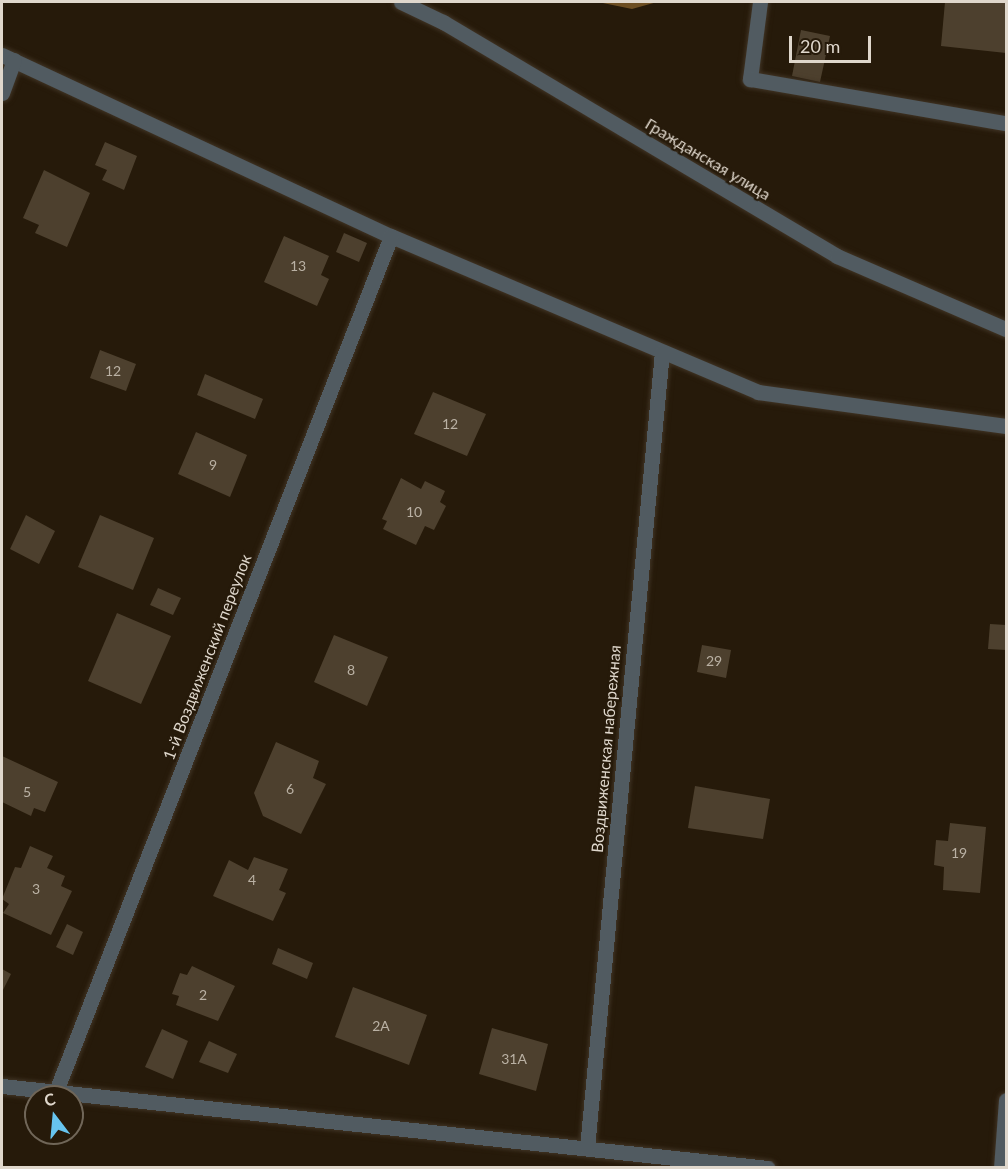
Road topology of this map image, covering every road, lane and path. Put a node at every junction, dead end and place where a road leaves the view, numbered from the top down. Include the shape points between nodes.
1 (401, 2) edge
2 (760, 2) edge
3 (8, 58) edge
4 (2, 93) edge
5 (1006, 123) edge
6 (391, 236) junction
7 (1006, 329) edge
8 (662, 352) junction
9 (1006, 426) edge
10 (58, 1085) edge
11 (2, 1086) edge
12 (24, 1088) edge
13 (84, 1094) edge
14 (1006, 1100) edge
15 (587, 1148) junction
16 (768, 1167) edge
17 (1001, 1167) edge

1 - 7 street, Гражданская улица via 443,22 837,256
2 - 5 street via 750,79
3 - 4 street
3 - 6 street
6 - 8 street
6 - 10 street, 1-й Воздвиженский переулок
8 - 9 street via 758,392
8 - 15 street, Воздвиженская набережная
11 - 12 street
13 - 15 street
14 - 17 street
15 - 16 street

